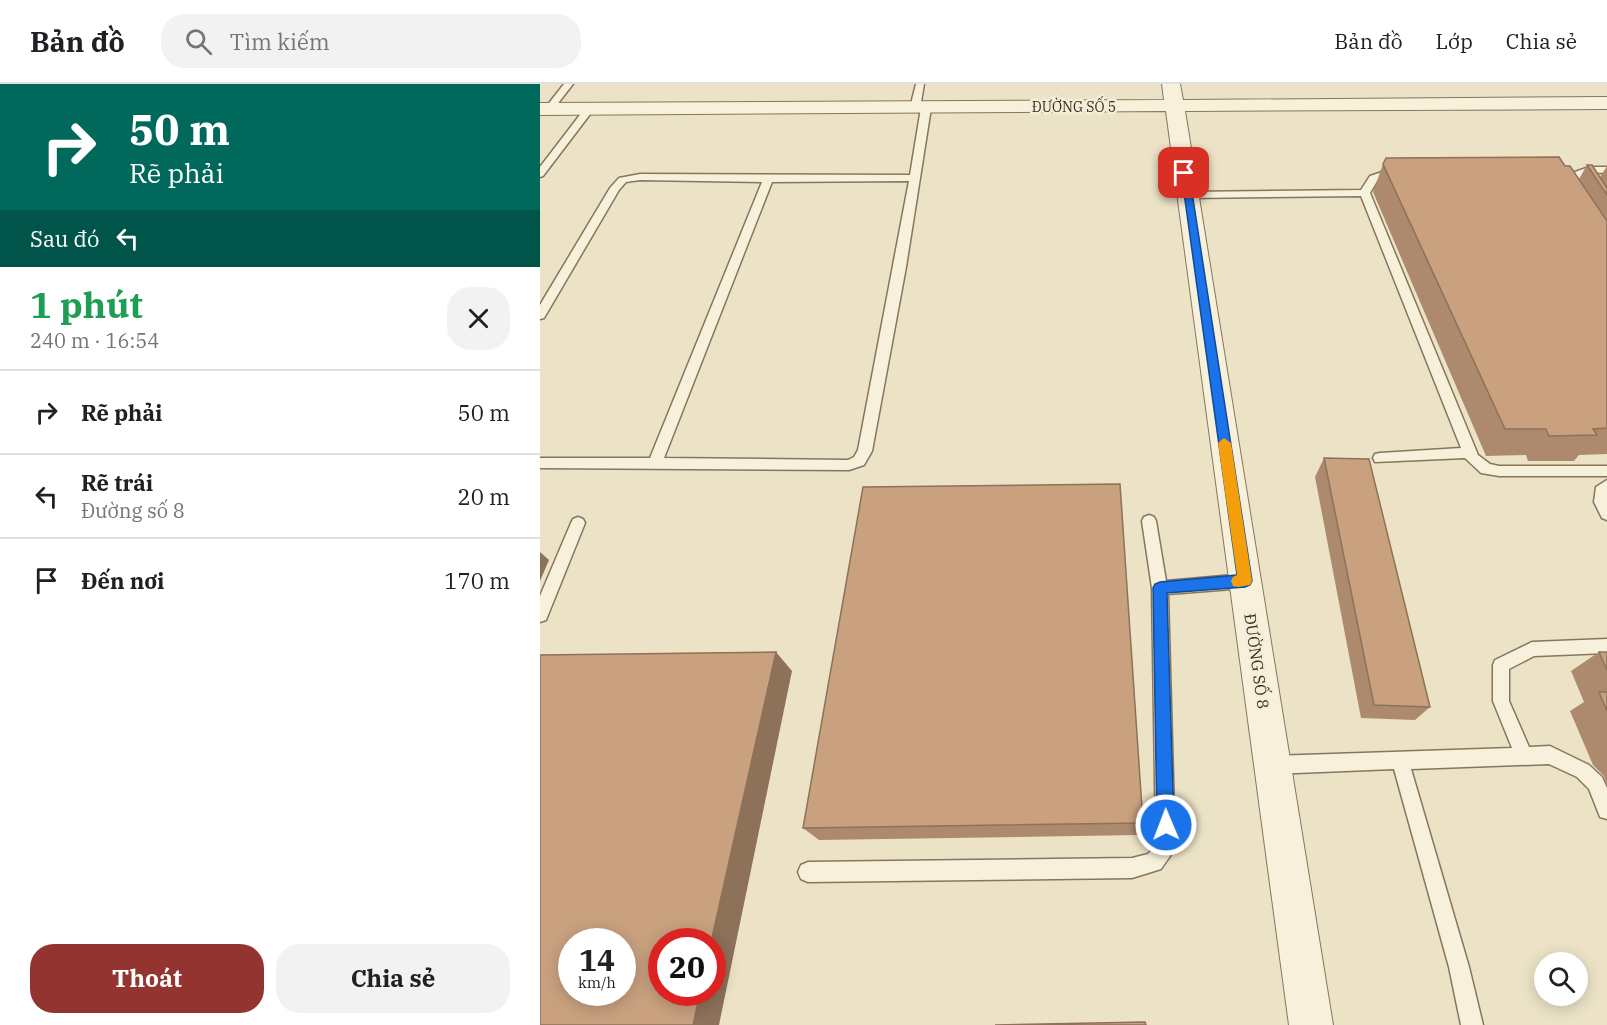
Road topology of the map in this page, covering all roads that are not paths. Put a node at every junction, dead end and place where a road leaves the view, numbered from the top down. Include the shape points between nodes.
1 (569, 84) edge
2 (920, 84) edge
3 (1173, 95) edge
4 (1606, 104) edge
5 (921, 108) junction
6 (545, 109) edge
7 (589, 109) junction
8 (1607, 170) edge
9 (540, 174) edge
10 (1410, 175) edge
11 (914, 177) junction
12 (768, 179) junction
13 (1365, 193) junction
14 (1188, 195) junction
15 (1586, 199) edge
16 (540, 315) edge
17 (1470, 453) junction
18 (1380, 458) dead end
19 (540, 463) edge
20 (655, 464) junction
21 (1607, 471) edge
22 (1607, 486) edge
23 (1607, 514) edge
24 (1149, 521) dead end
25 (578, 523) dead end
26 (1245, 581) junction
27 (1160, 588) junction
28 (540, 615) edge
29 (1607, 646) edge
30 (1524, 756) junction
31 (1400, 760) junction
32 (1272, 765) junction
33 (1607, 810) edge
34 (808, 872) dead end
35 (1311, 1025) edge
36 (1472, 1025) edge

1 - 6 lane
2 - 5 lane
3 - 4 street, ĐƯỜNG SỐ 5
3 - 5 street, ĐƯỜNG SỐ 5
3 - 14 street, ĐƯỜNG SỐ 8
5 - 7 street, ĐƯỜNG SỐ 5
5 - 11 lane
6 - 7 street, ĐƯỜNG SỐ 5
7 - 9 lane
8 - 15 lane via 1578,174 1574,180
10 - 13 lane via 1376,177 1368,183
11 - 12 lane
11 - 20 lane via 865,451 859,461 849,465
12 - 16 lane via 623,180
12 - 20 lane
13 - 14 lane
13 - 17 lane
14 - 26 street, ĐƯỜNG SỐ 8
17 - 18 lane
17 - 21 lane via 1486,469 1499,471
19 - 20 lane
22 - 23 lane via 1600,491
24 - 27 lane
25 - 28 lane
26 - 27 lane
26 - 32 street, ĐƯỜNG SỐ 8
27 - 34 lane via 1166,849 1154,862 1132,868
29 - 30 lane via 1532,649 1501,665 1501,701
30 - 31 lane
30 - 33 lane via 1550,755 1583,771 1596,783
31 - 32 lane
31 - 36 lane
32 - 35 street, ĐƯỜNG SỐ 8

